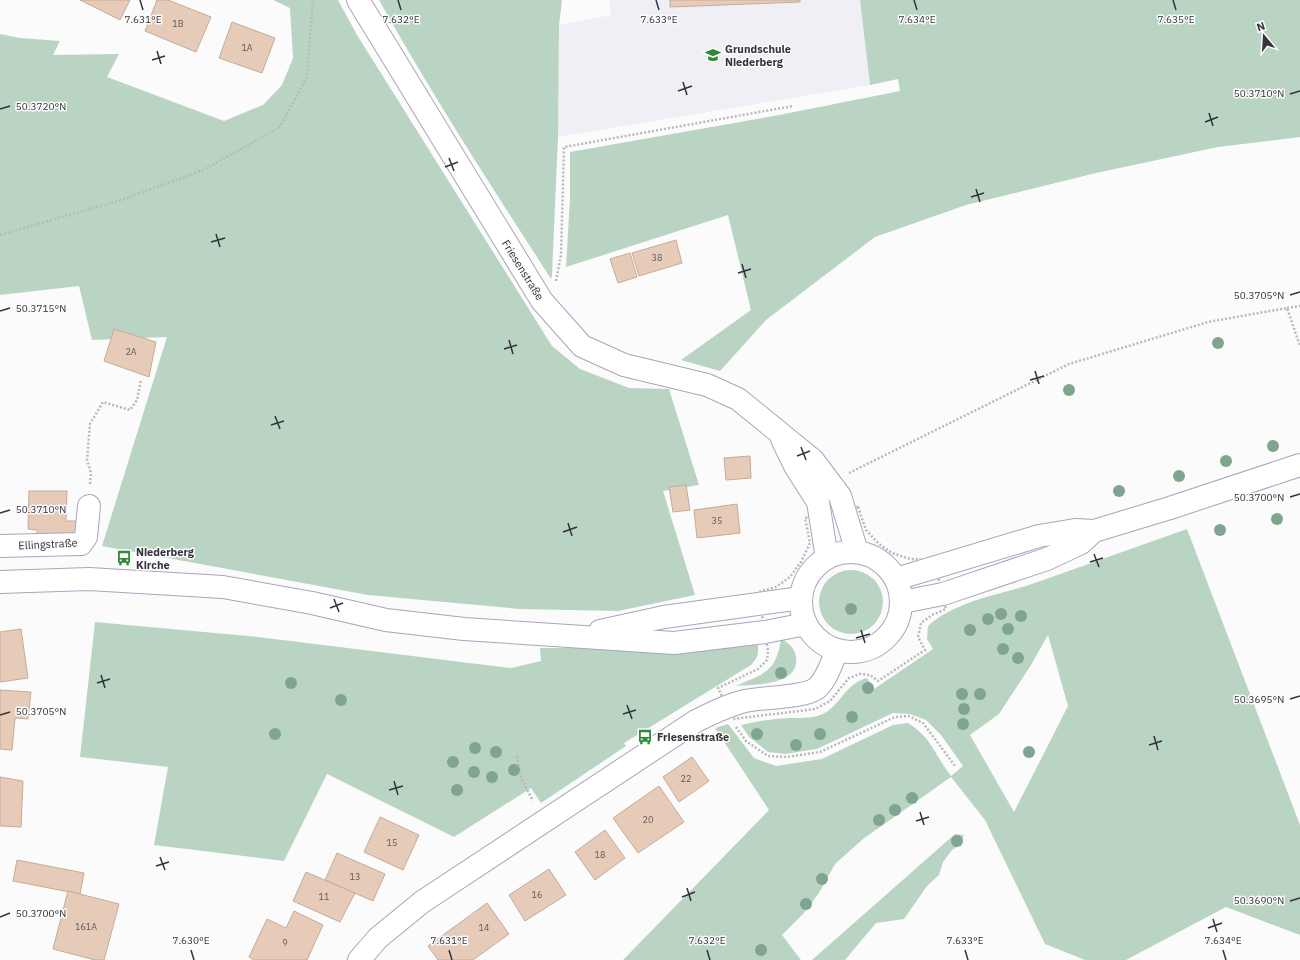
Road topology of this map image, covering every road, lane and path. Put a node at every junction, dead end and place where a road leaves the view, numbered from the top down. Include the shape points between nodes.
1 (313, 0) edge
2 (358, 0) edge
3 (793, 106) dead end
4 (0, 234) edge
5 (536, 292) junction
6 (1300, 306) edge
7 (1287, 308) junction
8 (1300, 346) edge
9 (141, 380) dead end
10 (779, 434) junction
11 (1300, 465) edge
12 (829, 482) junction
13 (89, 506) joint
14 (844, 510) junction
15 (820, 515) junction
16 (1094, 531) junction
17 (0, 546) edge
18 (857, 552) junction
19 (827, 558) junction
20 (936, 568) junction
21 (896, 579) junction
22 (0, 582) edge
23 (943, 594) junction
24 (801, 598) junction
25 (902, 602) junction
26 (760, 605) junction
27 (806, 624) junction
28 (765, 632) junction
29 (571, 637) junction
30 (837, 650) junction
31 (730, 713) junction
32 (517, 756) dead end
33 (955, 766) dead end
34 (545, 820) junction
35 (358, 960) edge

1 - 4 path via 307,77 279,128 203,170 124,199
2 - 5 main road, Friesenstraße
3 - 5 path via 564,147 561,255 557,281
5 - 10 main road, Friesenstraße via 582,346 624,365 707,385 738,399
6 - 7 path
7 - 8 path
7 - 12 path via 1208,322 1069,364
9 - 13 path via 137,400 130,410 103,402 90,424 87,460 91,473
10 - 12 main road, Friesenstraße via 813,460
10 - 15 main road, Friesenstraße via 795,466 818,502
11 - 16 main road
12 - 14 main road, Friesenstraße via 840,496
13 - 17 main road, Ellingstraße via 86,537 81,544
14 - 15 path
14 - 18 main road, Friesenstraße
14 - 20 path via 858,508 866,530 878,544 910,559 931,560
15 - 19 main road, Friesenstraße
15 - 26 path via 805,518 810,543 807,552 790,577 776,587 758,592
16 - 20 main road via 1075,530 1039,536
16 - 23 main road via 1081,543 1047,559
18 - 19 main road
18 - 21 main road via 880,561
19 - 24 main road via 809,575 803,586
20 - 21 main road
20 - 23 path
21 - 25 main road
22 - 29 main road via 88,579 223,587 386,620
23 - 25 main road
23 - 31 path via 946,609 921,623 918,637 925,650 878,681 860,674 849,678 830,701 815,709
24 - 26 main road
24 - 27 main road
25 - 30 main road via 895,628 881,642 864,650
26 - 28 path
26 - 29 main road via 664,617
27 - 28 main road
27 - 30 main road via 819,640
28 - 29 main road via 674,643
28 - 31 path via 767,660 758,669 718,688
30 - 31 main road via 824,680 816,688 804,693 762,698
31 - 33 path via 746,741 768,756 787,757 820,752 895,717 909,716 922,723
31 - 34 main road via 696,720
32 - 34 path via 521,778
34 - 35 main road via 416,906 378,938

